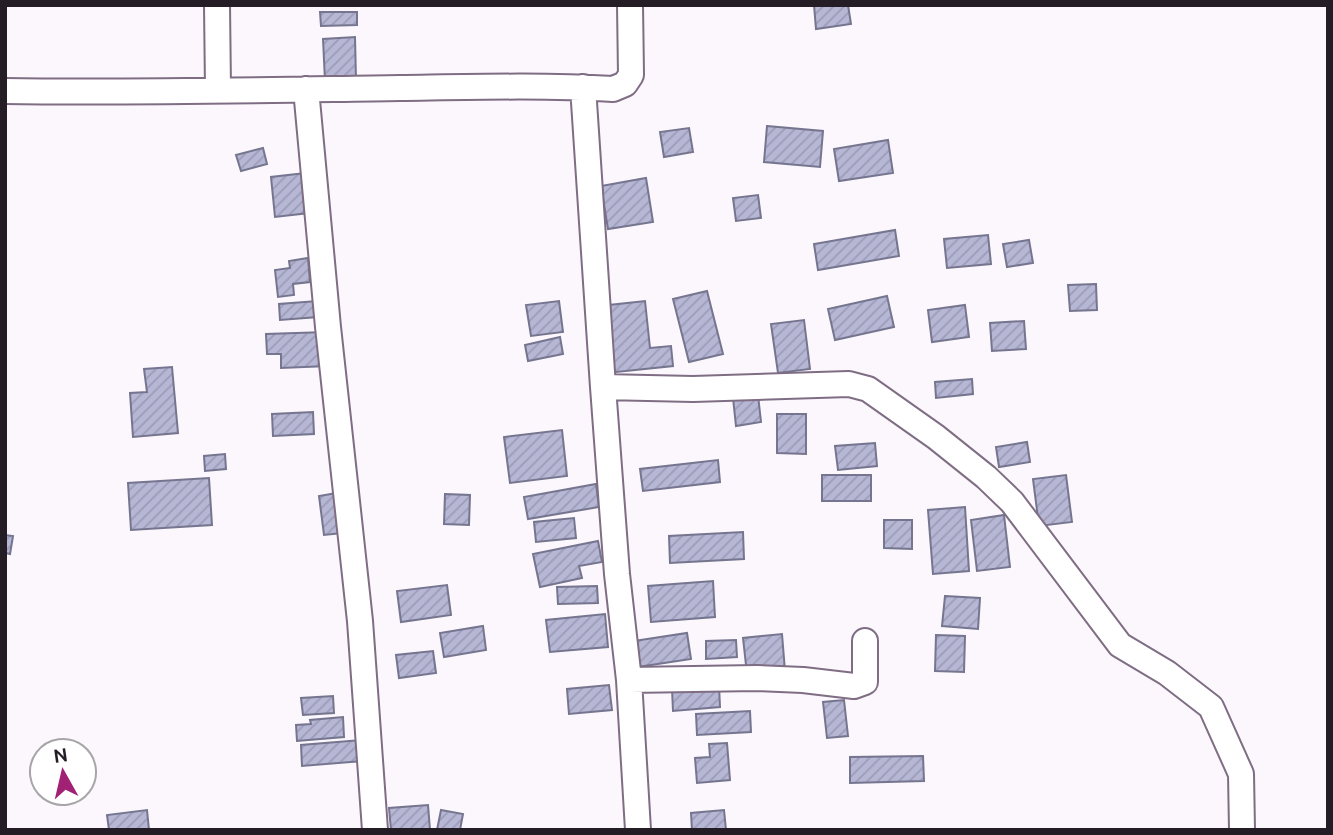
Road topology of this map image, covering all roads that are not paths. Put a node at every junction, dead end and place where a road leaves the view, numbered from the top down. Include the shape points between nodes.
1 (217, 5) edge
2 (630, 5) edge
3 (583, 88) junction
4 (218, 89) junction
5 (306, 89) junction
6 (5, 91) edge
7 (603, 387) junction
8 (866, 641) dead end
9 (629, 680) junction
10 (375, 830) edge
11 (638, 830) edge
12 (1242, 830) edge

1 - 4 street
2 - 3 street via 631,75 613,89
3 - 5 street
3 - 7 street
4 - 5 street
4 - 6 street
5 - 10 street via 360,621
7 - 9 street
7 - 12 street via 849,384 868,389 946,445 1012,502 1120,645 1211,707 1241,775
8 - 9 street via 865,682 854,687 757,678
9 - 11 street

